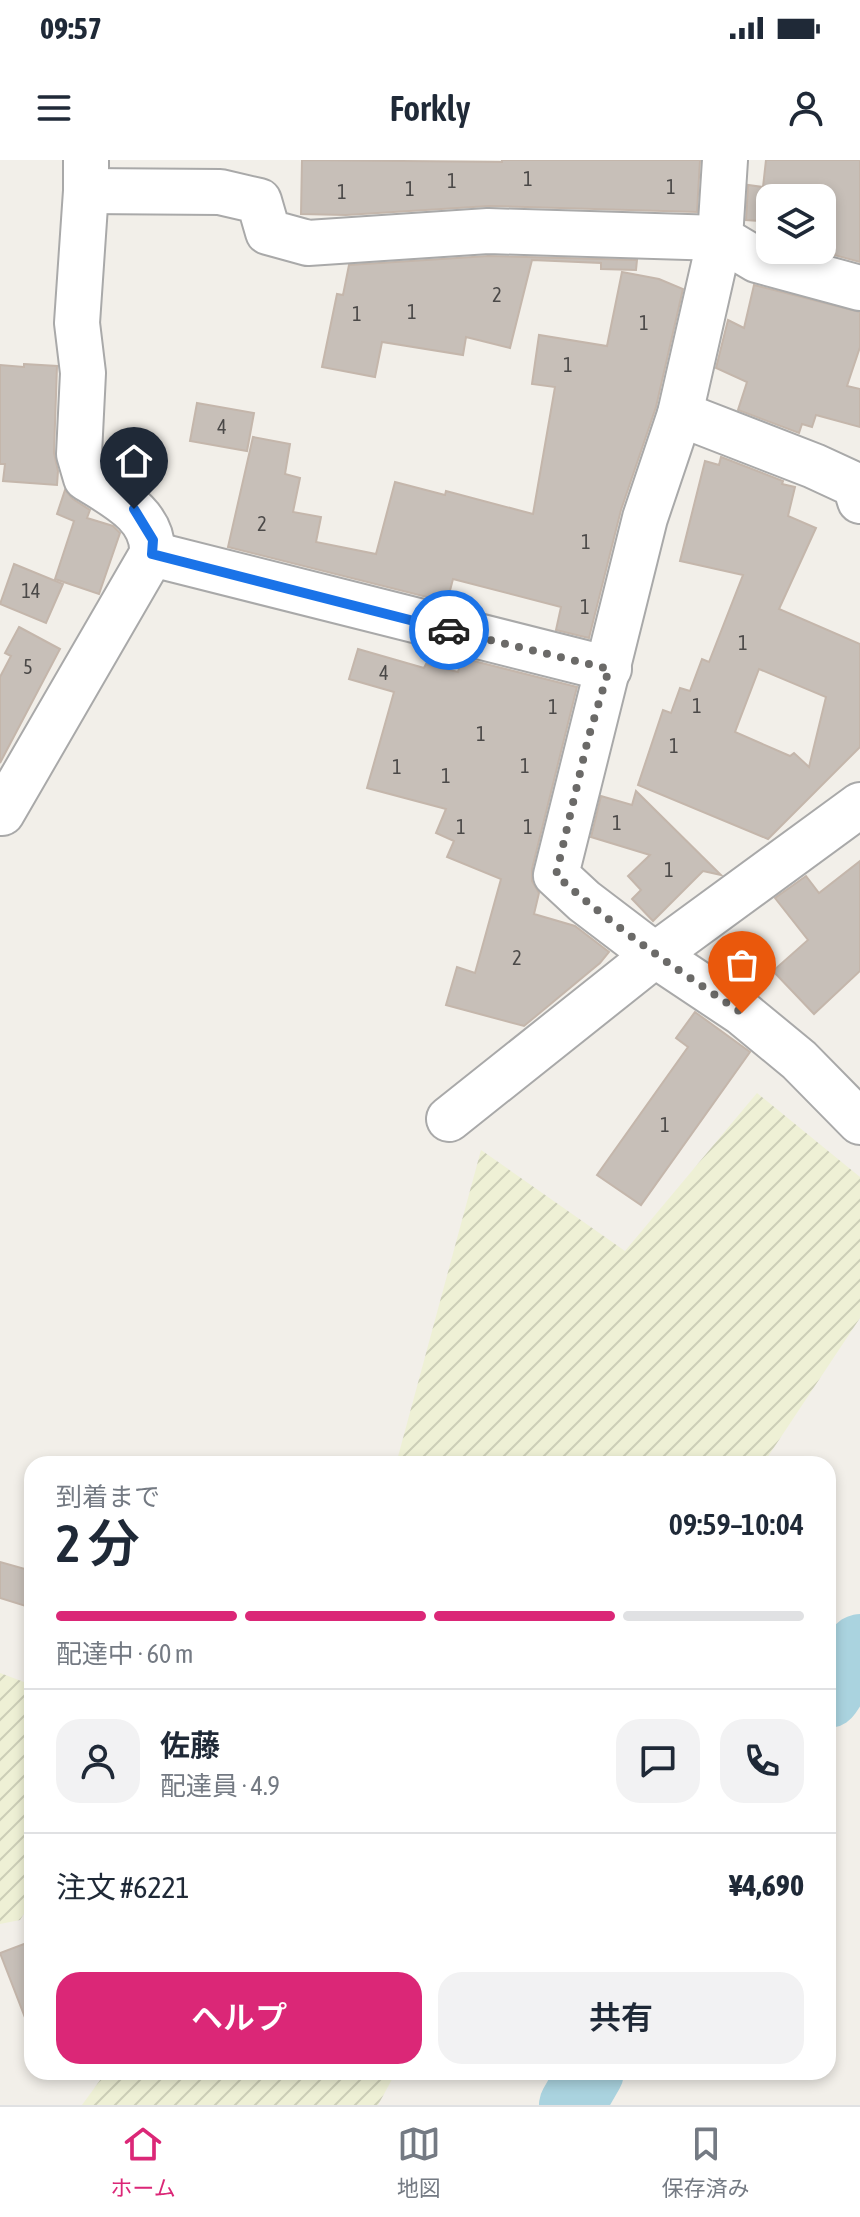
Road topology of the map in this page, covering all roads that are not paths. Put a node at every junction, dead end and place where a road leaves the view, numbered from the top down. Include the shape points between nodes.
1 (725, 160) edge
2 (86, 176) edge
3 (720, 238) junction
4 (860, 288) edge
5 (680, 414) junction
6 (860, 501) edge
7 (152, 554) junction
8 (609, 669) junction
9 (860, 805) edge
10 (2, 813) edge
11 (655, 955) junction
12 (449, 1119) dead end
13 (860, 1122) edge

1 - 3 street
2 - 3 street via 259,201 268,232 308,243 488,231
2 - 7 street via 77,323 83,373 79,454 86,478 134,509 153,540
3 - 4 street via 757,260
3 - 5 street
5 - 6 street via 855,485
5 - 8 street via 645,518
7 - 8 street
7 - 10 street
8 - 11 street via 556,875
9 - 11 street
11 - 12 street
11 - 13 street via 742,1013 799,1060

